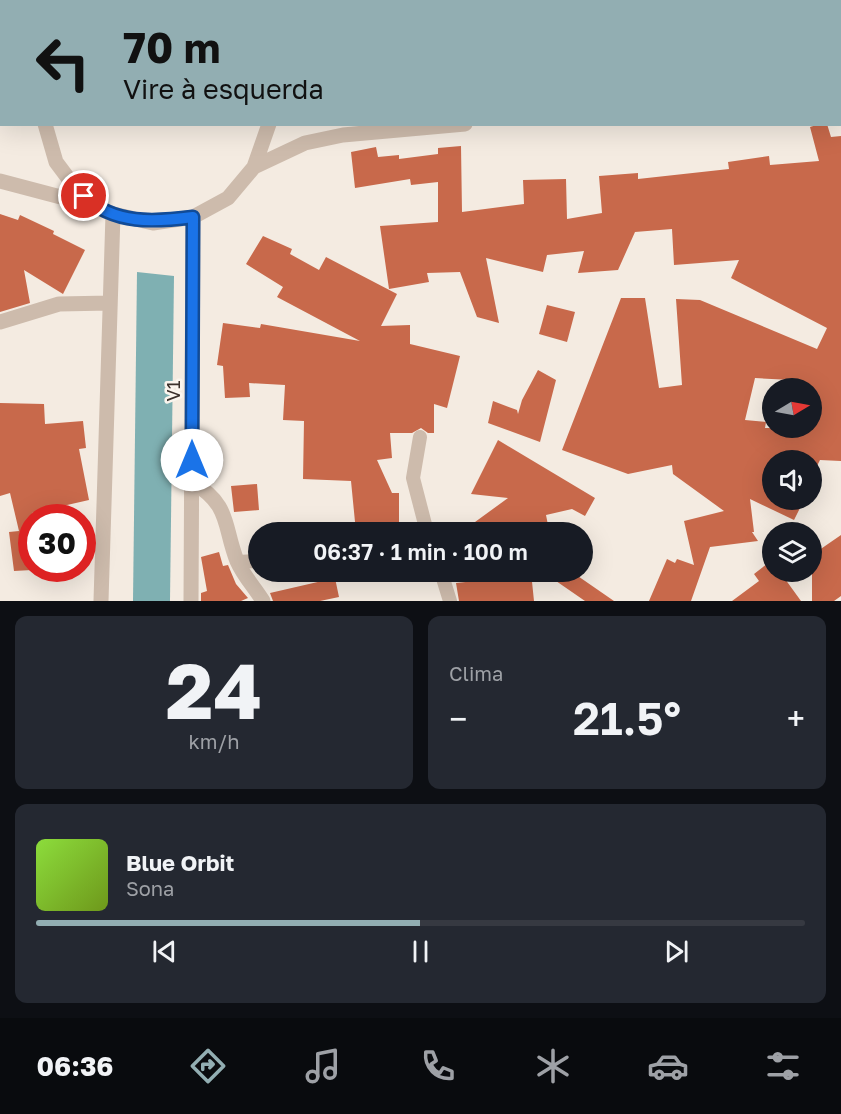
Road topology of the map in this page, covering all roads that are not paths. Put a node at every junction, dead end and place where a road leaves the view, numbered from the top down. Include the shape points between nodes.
1 (46, 126) edge
2 (267, 126) edge
3 (443, 126) edge
4 (255, 167) junction
5 (0, 182) edge
6 (94, 206) junction
7 (113, 214) junction
8 (193, 217) junction
9 (111, 303) junction
10 (0, 322) edge
11 (420, 437) dead end
12 (192, 482) junction
13 (424, 522) edge
14 (238, 562) junction
15 (248, 562) edge
16 (444, 582) edge
17 (101, 601) edge
18 (191, 601) edge
19 (263, 601) edge
20 (450, 601) edge

1 - 6 street via 56,162
2 - 4 street
3 - 4 street via 343,135 305,143
4 - 8 street via 228,198
5 - 6 street
6 - 7 street
7 - 8 street via 153,223
7 - 9 street
8 - 12 street, V1
9 - 10 street via 59,304
9 - 17 street
11 - 13 lane via 413,478
12 - 14 street via 206,490 223,509
12 - 18 street, V1
14 - 15 lane
14 - 19 street
16 - 20 lane

